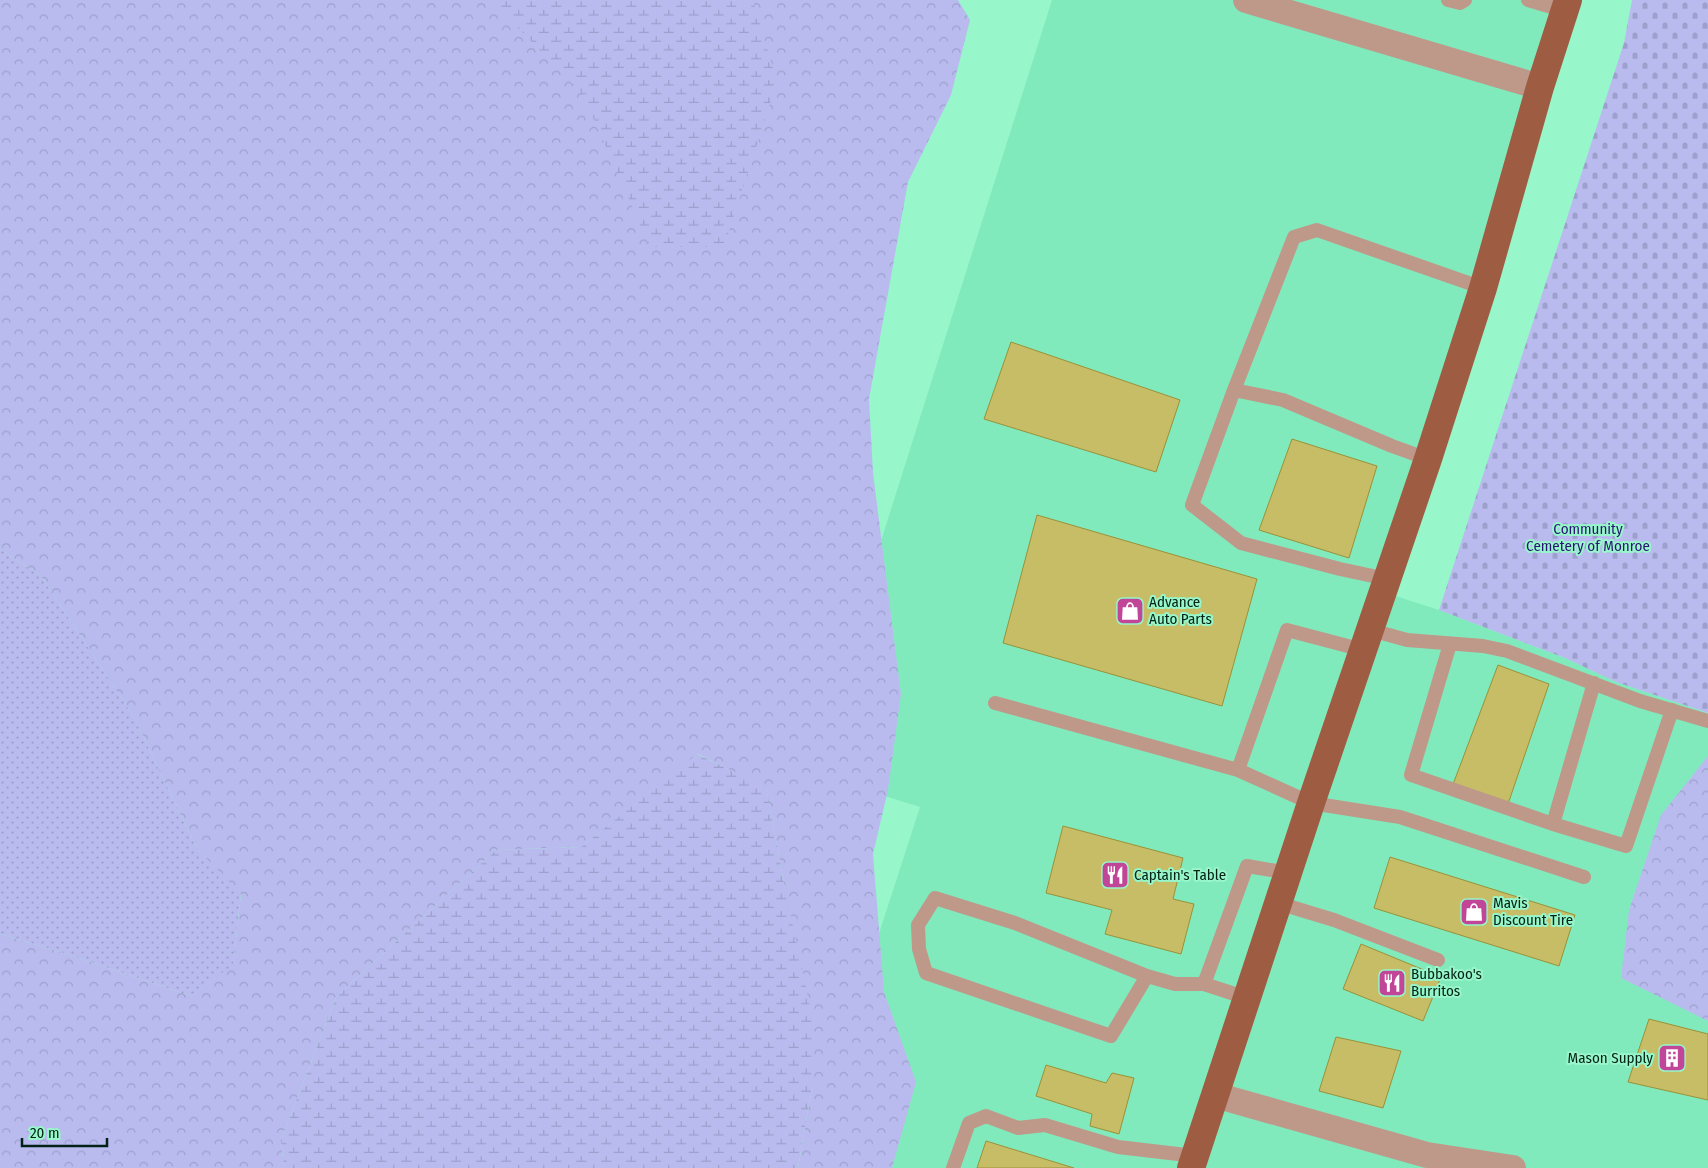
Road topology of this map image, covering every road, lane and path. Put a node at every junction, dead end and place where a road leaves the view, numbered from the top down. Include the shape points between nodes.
1 (1246, 0) edge
2 (1448, 0) edge
3 (1465, 0) edge
4 (1528, 0) edge
5 (1567, 6) edge
6 (1540, 87) junction
7 (1483, 288) junction
8 (1234, 390) junction
9 (1428, 459) junction
10 (1387, 578) junction
11 (1367, 640) junction
12 (1450, 644) junction
13 (1594, 684) junction
14 (995, 703) dead end
15 (1672, 710) junction
16 (1708, 721) edge
17 (1238, 770) junction
18 (1311, 803) junction
19 (1553, 824) junction
20 (1288, 874) junction
21 (1584, 877) dead end
22 (1278, 903) junction
23 (1438, 960) dead end
24 (1147, 976) junction
25 (1204, 984) junction
26 (1247, 998) junction
27 (1215, 1095) junction
28 (1193, 1162) edge
29 (1503, 1167) edge
30 (953, 1168) edge

1 - 6 street
2 - 3 lane via 1460,3
4 - 5 lane
5 - 6 main road
6 - 7 main road
7 - 8 lane via 1317,230 1294,237
7 - 9 main road
8 - 9 lane via 1283,400
8 - 10 lane via 1192,505 1241,543
9 - 10 main road
10 - 11 main road
11 - 12 lane
11 - 17 lane via 1287,630
11 - 18 main road
12 - 13 lane via 1507,651
12 - 19 lane via 1412,776
13 - 15 lane
13 - 19 lane
14 - 17 lane
15 - 16 lane
15 - 19 lane via 1626,846
17 - 18 lane
18 - 20 main road
18 - 21 lane via 1400,817
20 - 22 main road
20 - 25 lane via 1247,866
22 - 23 lane via 1334,920
22 - 26 main road
24 - 24 lane via 1015,923 935,898 918,925 919,949 926,973 1111,1036
24 - 25 lane via 1175,984
25 - 26 lane
26 - 27 main road
27 - 28 main road
27 - 29 street via 1427,1155
28 - 30 lane via 1118,1146 1045,1125 1018,1128 986,1116 969,1124

